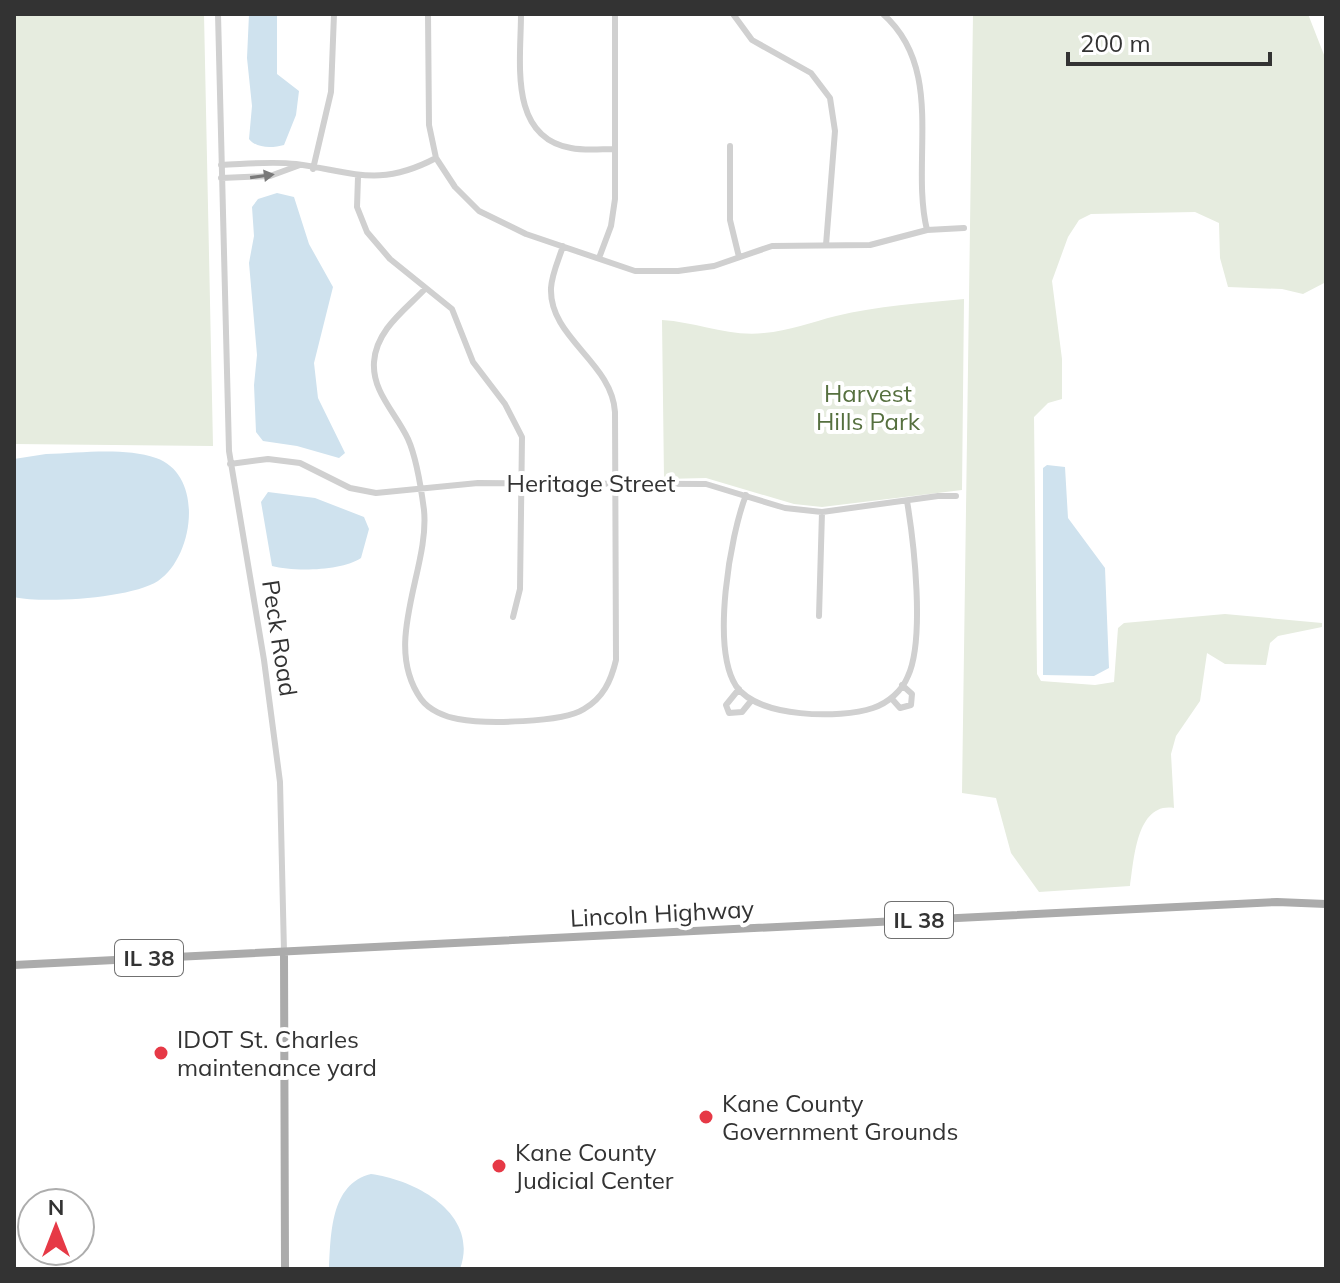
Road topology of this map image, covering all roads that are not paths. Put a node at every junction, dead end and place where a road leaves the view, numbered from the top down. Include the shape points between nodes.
1 (218, 14) edge
2 (334, 14) edge
3 (428, 14) edge
4 (521, 14) edge
5 (615, 14) edge
6 (733, 14) edge
7 (883, 14) edge
8 (730, 146) dead end
9 (615, 149) junction
10 (436, 158) junction
11 (221, 165) junction
12 (301, 165) junction
13 (313, 169) junction
14 (358, 177) junction
15 (221, 178) junction
16 (964, 228) dead end
17 (927, 230) junction
18 (826, 245) junction
19 (563, 246) junction
20 (739, 257) junction
21 (599, 258) junction
22 (425, 289) junction
23 (230, 464) junction
24 (521, 483) junction
25 (615, 483) junction
26 (419, 490) junction
27 (746, 495) junction
28 (956, 496) dead end
29 (907, 501) junction
30 (822, 512) junction
31 (819, 616) dead end
32 (513, 617) dead end
33 (902, 685) junction
34 (739, 689) junction
35 (892, 699) junction
36 (751, 701) junction
37 (1326, 902) edge
38 (284, 952) junction
39 (14, 965) edge
40 (285, 1269) edge

1 - 11 street, Peck Road
2 - 13 street via 331,92
3 - 10 street via 429,125
4 - 9 street via 521,96 535,128 573,149
5 - 9 street
6 - 18 street via 752,40 811,73 830,98 835,131
7 - 17 street via 908,46 921,93
8 - 20 street via 730,220
9 - 21 street via 614,212
10 - 14 street via 392,176
10 - 19 street via 479,211
11 - 12 street
11 - 15 street, Peck Road
12 - 13 street
15 -> 12 street via 270,176
13 - 14 street
14 - 22 street via 357,207 367,232
15 - 23 street, Peck Road
16 - 17 street
17 - 18 street via 870,245
18 - 20 street via 779,245
19 - 21 street
19 - 25 street via 552,282 553,307 612,393
20 - 21 street via 678,271 635,271
22 - 24 street via 452,309 473,362 517,423 522,437
22 - 26 street via 383,333 374,363 379,389 413,451
23 - 26 street, Heritage Street via 284,460 366,492
23 - 38 street, Peck Road via 281,783
24 - 25 street, Heritage Street
24 - 26 street, Heritage Street
24 - 32 street via 520,589
25 - 26 street via 612,678 594,702 573,715 504,720 449,717 430,708 414,685 406,620 423,554
25 - 27 street, Heritage Street via 706,484
27 - 30 street, Heritage Street via 785,508
27 - 34 street via 733,534 726,596 727,659
28 - 29 street, Heritage Street
29 - 30 street, Heritage Street
29 - 33 street via 915,560 915,630 913,664
30 - 31 street
33 - 35 street
33 - 35 street via 912,694 911,705 900,708
34 - 36 street
34 - 36 street via 726,705 729,713 742,712
35 - 36 street via 853,711 782,712
37 - 38 main road, Lincoln Highway / IL 38
38 - 39 main road, Lincoln Highway / IL 38
38 - 40 main road, Peck Road

